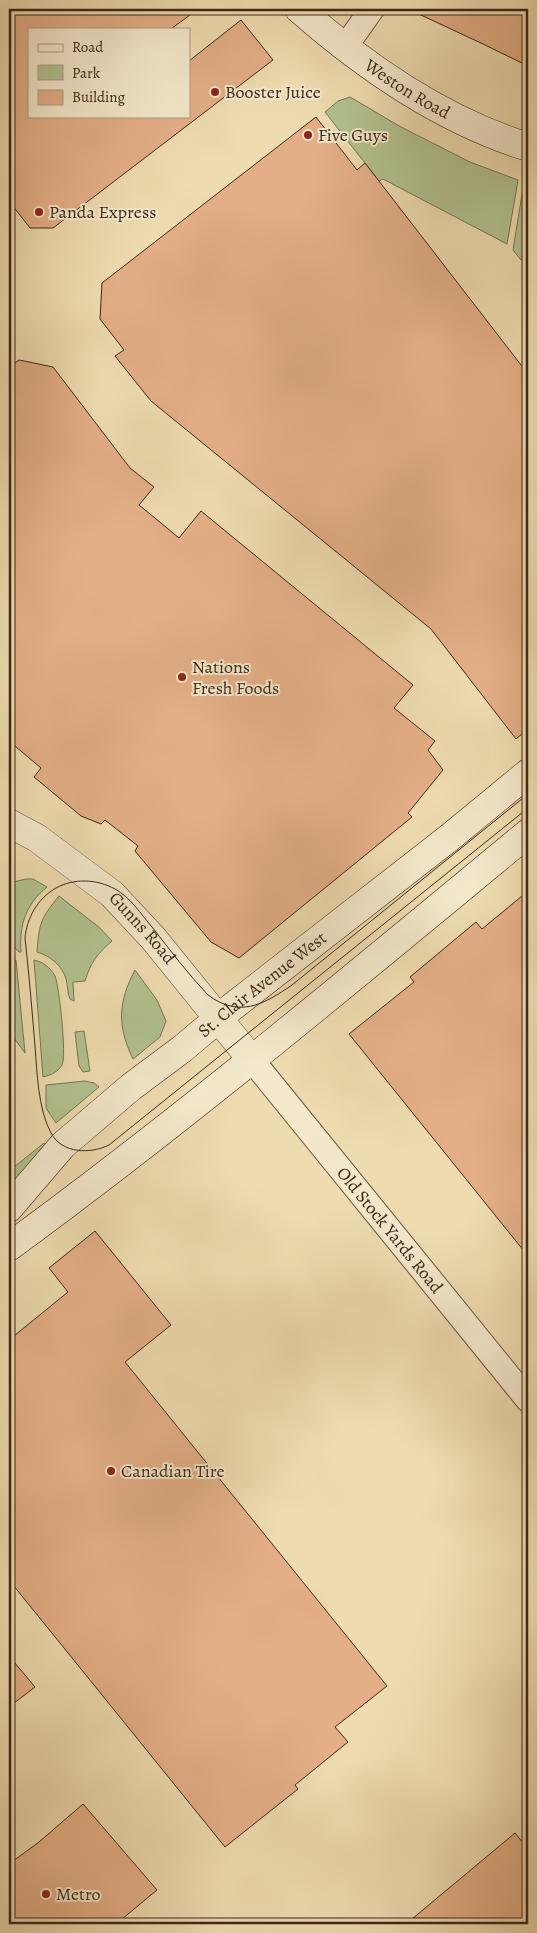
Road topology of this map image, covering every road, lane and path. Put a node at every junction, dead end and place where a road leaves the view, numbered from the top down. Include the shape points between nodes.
1 (299, 9) edge
2 (372, 9) edge
3 (345, 47) junction
4 (528, 147) edge
5 (528, 773) edge
6 (9, 823) edge
7 (528, 833) edge
8 (218, 1019) junction
9 (252, 1060) junction
10 (9, 1208) edge
11 (9, 1247) edge
12 (528, 1400) edge

1 - 3 main road, Weston Road
2 - 3 street
3 - 4 main road, Weston Road via 384,76 445,112
5 - 8 main road, St. Clair Avenue West
6 - 8 main road, Gunns Road via 37,838 112,894 153,938
7 - 9 main road
8 - 9 main road, Gunns Road
8 - 10 main road, St. Clair Avenue West via 64,1145
9 - 11 main road
9 - 12 street, Old Stock Yards Road

